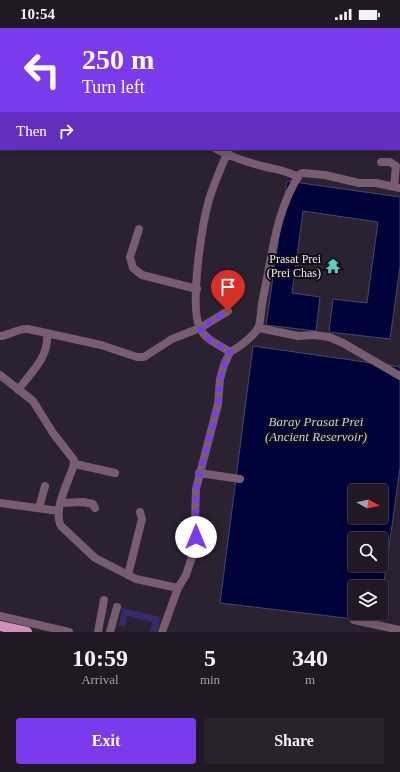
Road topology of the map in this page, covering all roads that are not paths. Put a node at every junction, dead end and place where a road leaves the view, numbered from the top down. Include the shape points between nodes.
1 (228, 152) edge
2 (381, 162) dead end
3 (298, 177) junction
4 (397, 188) edge
5 (139, 229) dead end
6 (197, 289) junction
7 (228, 311) dead end
8 (200, 328) junction
9 (259, 328) junction
10 (47, 334) junction
11 (0, 336) edge
12 (230, 352) junction
13 (0, 374) edge
14 (400, 376) edge
15 (18, 390) junction
16 (75, 464) junction
17 (115, 473) dead end
18 (199, 473) junction
19 (240, 479) dead end
20 (45, 486) dead end
21 (0, 504) edge
22 (60, 507) junction
23 (39, 508) junction
24 (95, 508) dead end
25 (140, 512) dead end
26 (128, 575) junction
27 (178, 588) junction
28 (104, 600) dead end
29 (117, 607) dead end
30 (354, 620) dead end
31 (1, 621) edge
32 (400, 630) edge
33 (27, 632) edge
34 (69, 632) edge
35 (98, 632) edge
36 (110, 632) edge
37 (162, 632) edge

1 - 3 street via 265,167 286,170
1 - 6 street via 206,211 198,261
2 - 4 street via 390,162 396,166
3 - 4 street via 306,173 325,175 355,183 376,183
3 - 9 street via 279,223
5 - 6 street via 130,256 133,268 142,274
6 - 8 street
7 - 8 street
8 - 10 street via 172,338 141,358 101,345
8 - 12 street via 206,337
9 - 12 street via 238,348
9 - 14 street via 298,336 329,337 343,342
10 - 11 street via 24,329
10 - 15 street via 48,342 43,358
12 - 18 street via 220,379 218,404
13 - 15 street
15 - 16 street via 37,406
16 - 17 street
16 - 22 street
18 - 19 street
18 - 27 street via 194,551 186,575
20 - 23 street
21 - 23 street
22 - 23 street
22 - 24 street via 88,502
22 - 26 street via 61,526 87,552
25 - 26 street via 142,519
26 - 27 street
27 - 37 street
28 - 35 street
29 - 36 street
30 - 32 street
31 - 33 main road
31 - 34 street

